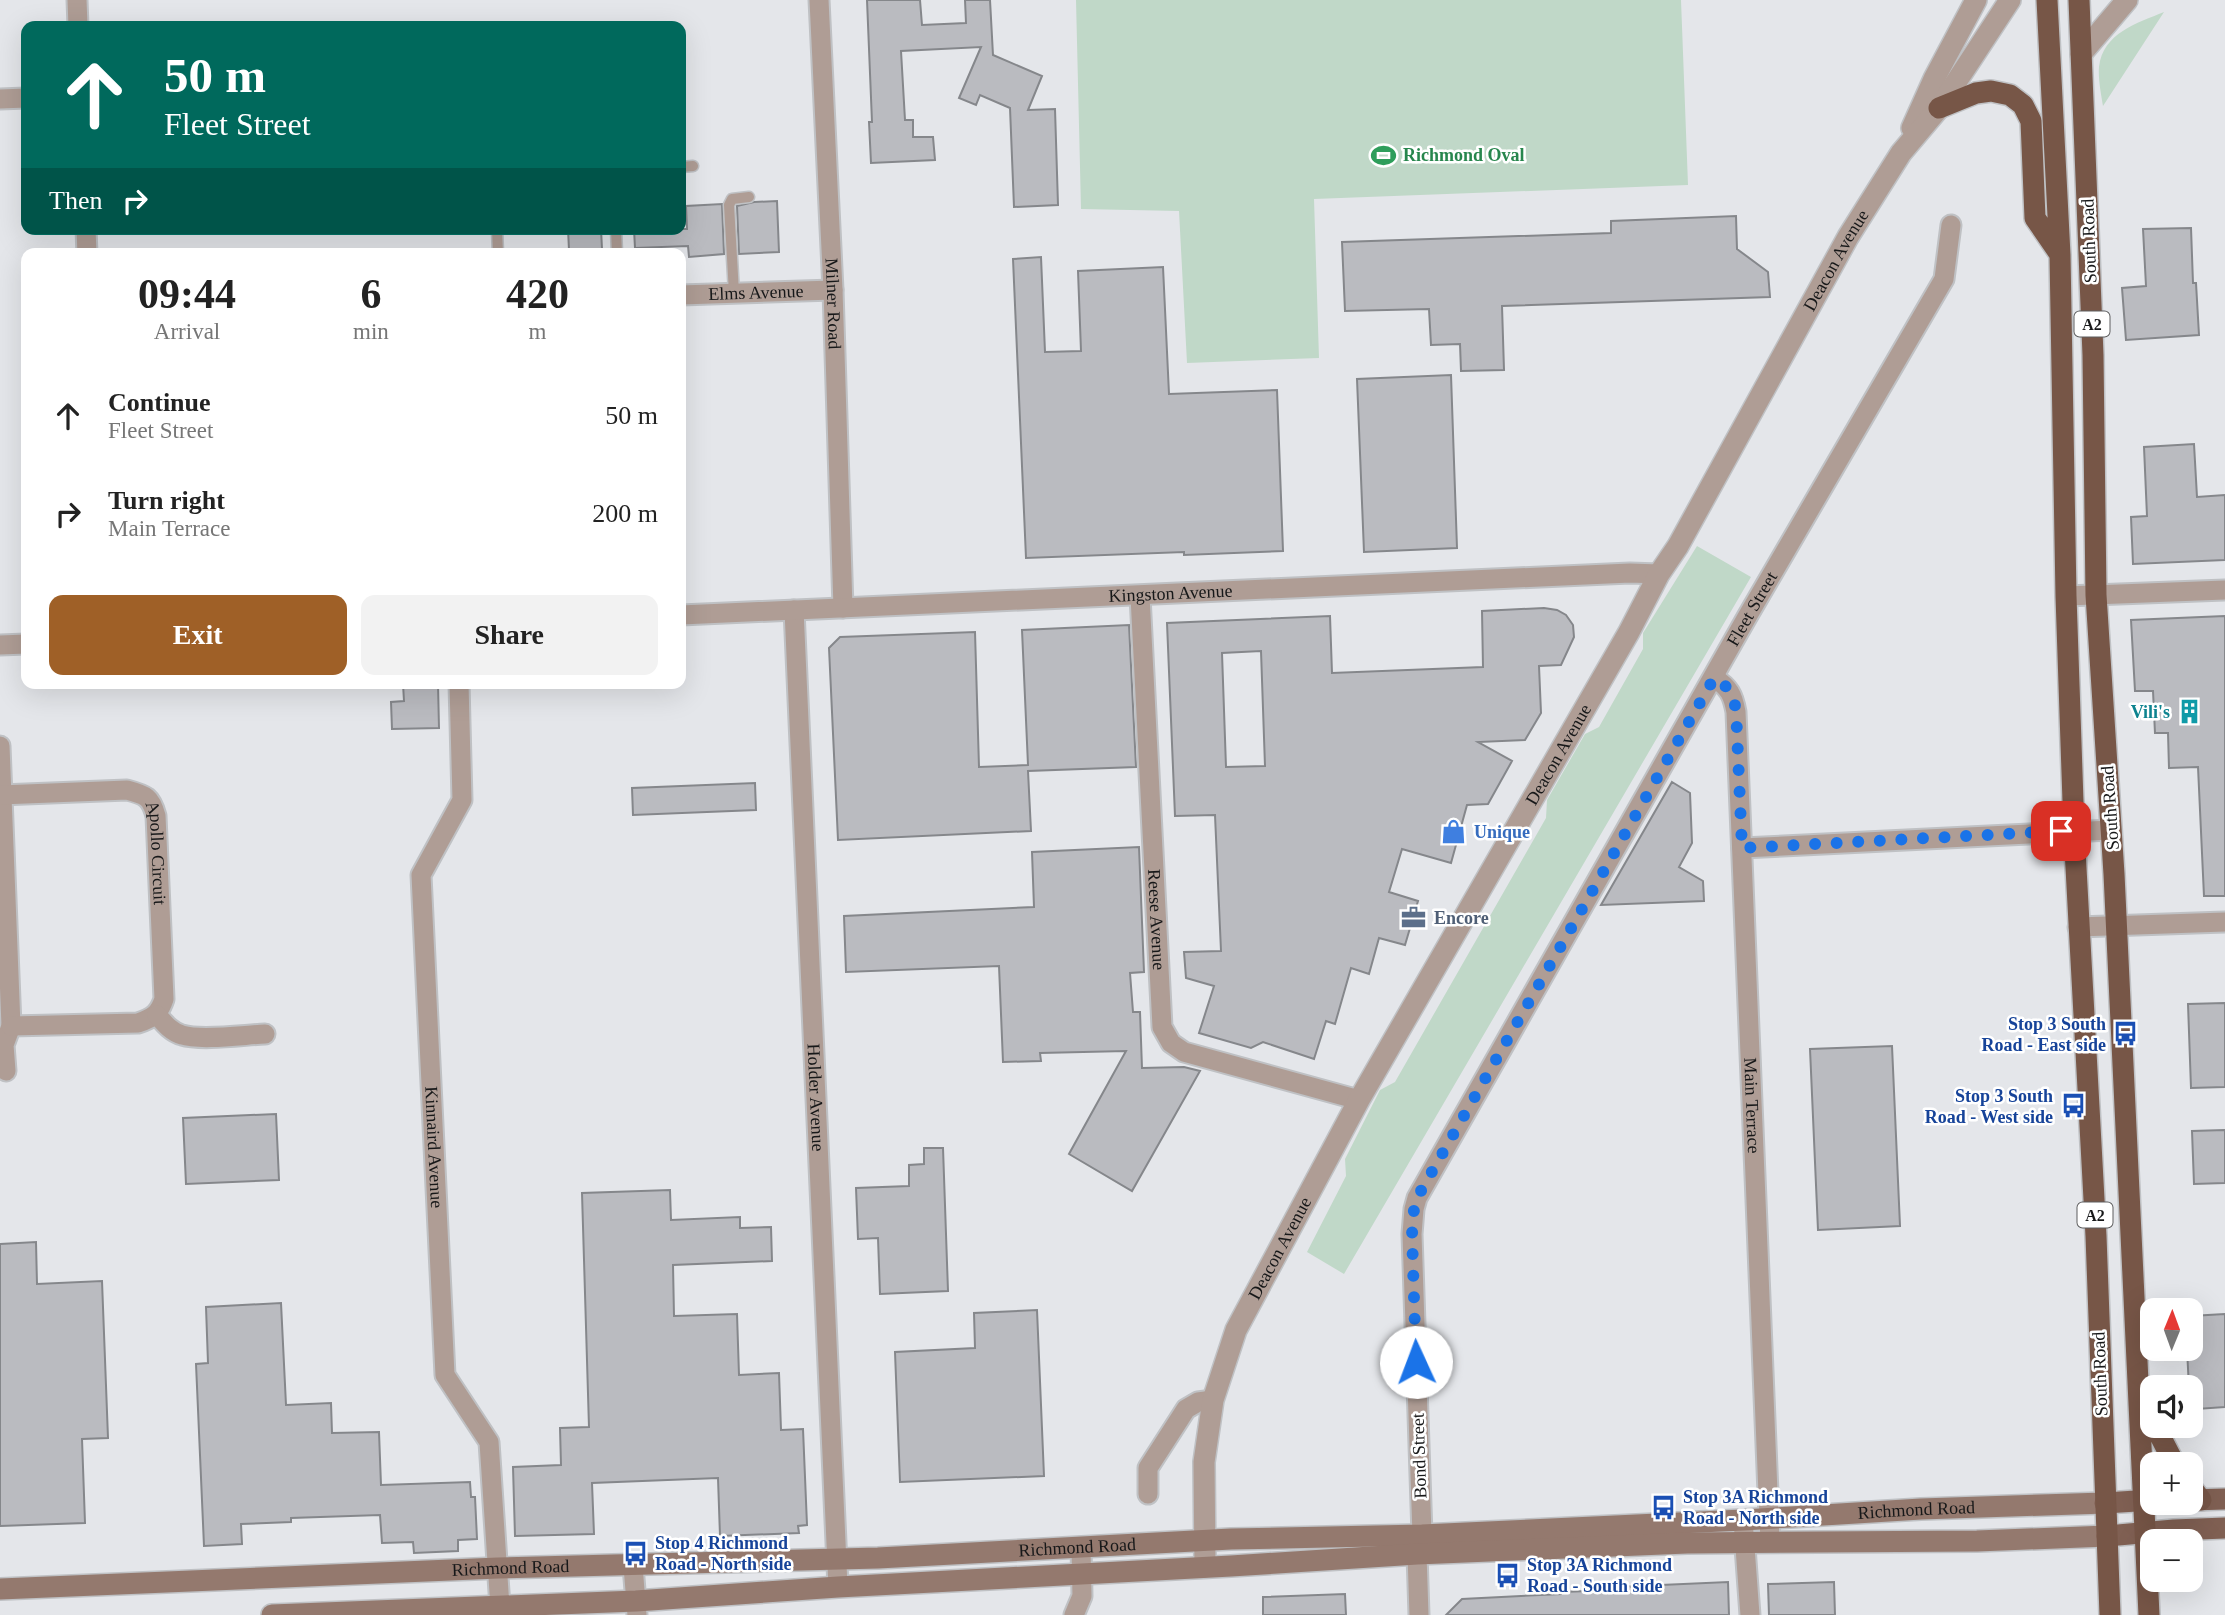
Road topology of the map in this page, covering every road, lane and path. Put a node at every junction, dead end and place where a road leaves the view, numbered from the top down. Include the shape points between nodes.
1 (77, 0) edge
2 (819, 0) edge
3 (1976, 0) edge
4 (2010, 0) edge
5 (2079, 0) edge
6 (2127, 0) edge
7 (2049, 5) edge
8 (78, 21) edge
9 (2081, 54) junction
10 (21, 98) edge
11 (0, 99) edge
12 (1939, 108) junction
13 (1901, 153) junction
14 (693, 166) dead end
15 (686, 167) edge
16 (749, 197) dead end
17 (1951, 225) dead end
18 (2060, 255) junction
19 (832, 290) junction
20 (734, 293) junction
21 (686, 295) edge
22 (1659, 574) junction
23 (2225, 590) edge
24 (2096, 595) junction
25 (1140, 596) junction
26 (2066, 596) junction
27 (843, 608) junction
28 (793, 610) junction
29 (686, 615) edge
30 (21, 644) edge
31 (0, 645) edge
32 (1714, 678) junction
33 (459, 689) edge
34 (0, 746) edge
35 (1, 794) edge
36 (2111, 830) junction
37 (2074, 831) junction
38 (1742, 848) junction
39 (2225, 922) edge
40 (2116, 926) junction
41 (2078, 927) junction
42 (157, 1015) junction
43 (11, 1027) junction
44 (265, 1034) dead end
45 (6, 1071) dead end
46 (1359, 1100) junction
47 (1414, 1209) joint
48 (2138, 1394) junction
49 (2140, 1398) edge
50 (1213, 1400) junction
51 (2143, 1452) edge
52 (1148, 1494) dead end
53 (2203, 1496) edge
54 (2225, 1499) edge
55 (2140, 1501) edge
56 (2105, 1503) junction
57 (1769, 1518) junction
58 (1743, 1520) junction
59 (2225, 1528) edge
60 (2203, 1529) edge
61 (2140, 1532) edge
62 (2107, 1536) junction
63 (1205, 1540) junction
64 (1745, 1542) junction
65 (1770, 1542) junction
66 (1420, 1545) junction
67 (1081, 1546) junction
68 (837, 1559) junction
69 (633, 1566) junction
70 (1205, 1567) junction
71 (498, 1568) junction
72 (1082, 1573) junction
73 (838, 1587) junction
74 (0, 1589) edge
75 (2148, 1592) edge
76 (500, 1607) junction
77 (637, 1608) edge
78 (273, 1615) edge
79 (1074, 1615) edge
80 (1419, 1615) edge
81 (1750, 1615) edge
82 (2110, 1615) edge
83 (2149, 1615) edge

1 - 8 street
2 - 19 street, Milner Road
3 - 13 street, Deacon Avenue
4 - 12 street, Deacon Avenue
5 - 9 highway, South Road / A2
6 - 9 street
7 - 18 highway, South Road / A2
9 - 24 highway, South Road / A2 via 2093,355
10 - 11 street
12 - 13 street, Deacon Avenue
12 - 18 highway via 1991,91 2010,95 2028,111 2035,218
13 - 22 street, Deacon Avenue via 1848,237
14 - 15 lane
16 - 20 lane via 732,200 729,205
17 - 32 street, Fleet Street via 1944,279
18 - 26 highway, South Road / A2
19 - 20 street, Elms Avenue
19 - 27 street, Milner Road
20 - 21 street, Elms Avenue
22 - 25 street, Kingston Avenue
22 - 46 street, Deacon Avenue
23 - 24 street
24 - 26 street
24 - 36 highway, South Road / A2
25 - 27 street, Kingston Avenue
25 - 46 street, Reese Avenue via 1162,1027 1171,1043 1184,1052
26 - 37 highway, South Road / A2
27 - 28 street, Kingston Avenue
28 - 29 street, Kingston Avenue
28 - 68 street, Holder Avenue
30 - 31 street
32 - 38 street, Main Terrace via 1726,685 1736,709
32 - 47 street, Fleet Street
33 - 71 street, Kinnaird Avenue via 463,800 421,875 445,1375 489,1442
34 - 35 street
35 - 42 street, Apollo Circuit via 127,790 143,794 152,803 164,999
35 - 43 street
36 - 37 street
36 - 40 highway, South Road / A2
37 - 38 street
37 - 41 highway, South Road / A2
38 - 57 street, Main Terrace
39 - 40 street
40 - 41 street
40 - 48 highway, South Road / A2
41 - 56 highway, South Road / A2 via 2096,1236
42 - 43 street via 138,1023
42 - 44 street via 183,1035
43 - 45 street via 4,1045
46 - 50 street, Deacon Avenue via 1236,1330
47 - 66 street, Bond Street
48 - 49 highway
48 - 51 highway, South Road / A2
50 - 52 street via 1186,1409 1149,1468
50 - 63 street, Deacon Avenue via 1204,1462
53 - 54 main road
55 - 56 main road, Richmond Road
56 - 57 main road, Richmond Road
56 - 62 highway, South Road / A2
57 - 58 main road, Richmond Road
57 - 65 street, Main Terrace
58 - 64 street
58 - 66 main road, Richmond Road
59 - 60 main road, Richmond Road
61 - 62 main road, Richmond Road
62 - 65 main road, Richmond Road
62 - 82 highway, South Road / A2
63 - 66 main road, Richmond Road
63 - 67 main road, Richmond Road
63 - 70 street, Deacon Avenue
64 - 65 main road, Richmond Road
64 - 66 main road, Richmond Road
64 - 81 street
66 - 70 main road, Richmond Road
66 - 80 street, Bond Street
67 - 68 main road, Richmond Road
67 - 72 street
68 - 69 main road, Richmond Road
68 - 73 street, Holder Avenue
69 - 71 main road, Richmond Road
69 - 77 street
70 - 72 main road, Richmond Road
71 - 74 main road, Richmond Road
71 - 76 street, Kinnaird Avenue
72 - 73 main road, Richmond Road
72 - 79 street via 1082,1596
73 - 77 main road, Richmond Road
75 - 83 highway, South Road / A2
76 - 77 main road, Richmond Road
76 - 78 main road, Richmond Road

